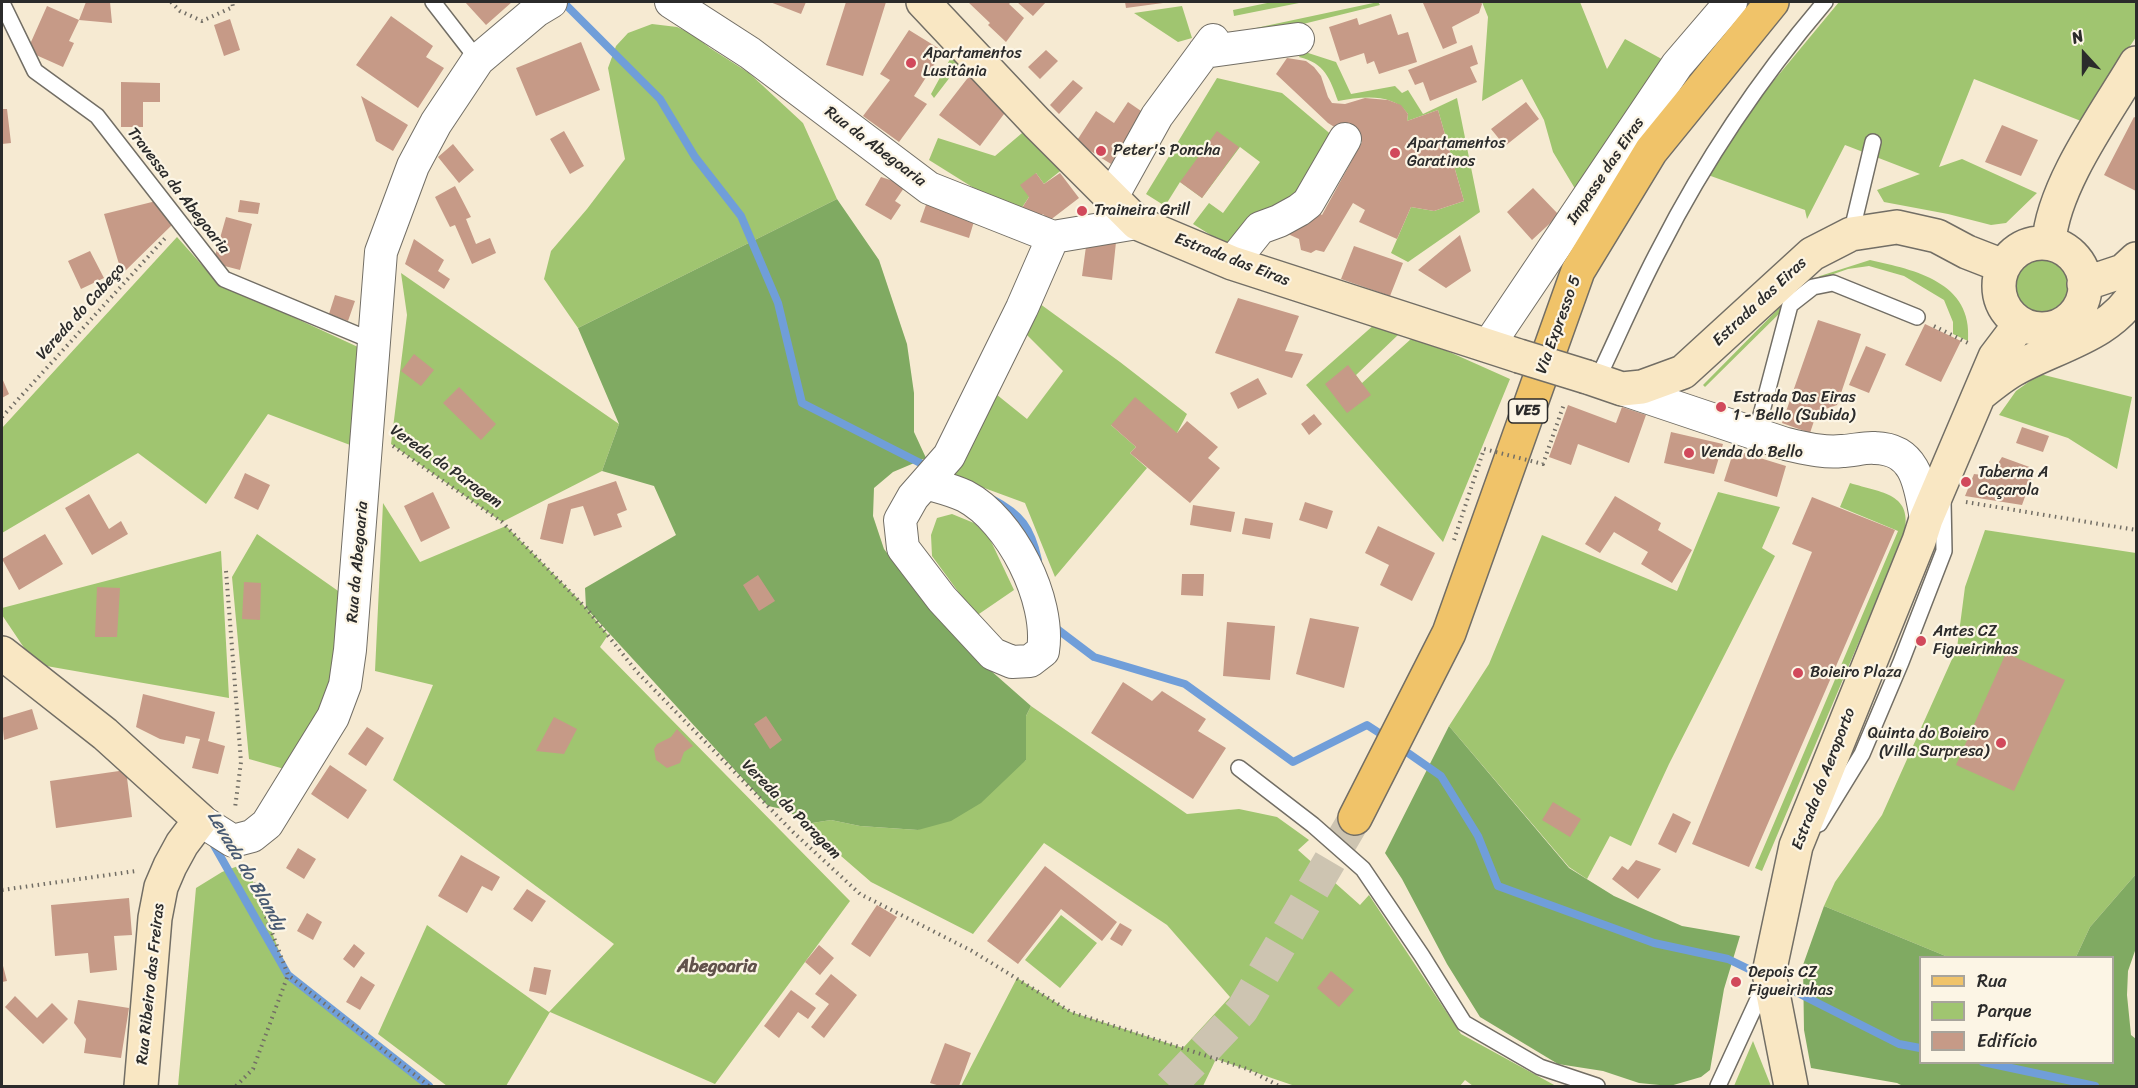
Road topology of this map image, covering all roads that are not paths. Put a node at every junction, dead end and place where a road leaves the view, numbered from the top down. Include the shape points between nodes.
1 (433, 2) edge
2 (551, 2) edge
3 (671, 2) edge
4 (922, 2) edge
5 (1731, 2) edge
6 (1772, 2) edge
7 (1825, 2) edge
8 (2, 3) edge
9 (1298, 39) dead end
10 (478, 60) junction
11 (2136, 63) edge
12 (1345, 139) dead end
13 (1873, 142) dead end
14 (1112, 196) junction
15 (1137, 223) junction
16 (1851, 234) junction
17 (1053, 237) junction
18 (2049, 242) junction
19 (1232, 263) junction
20 (2003, 266) junction
21 (2136, 272) edge
22 (2084, 284) junction
23 (1917, 317) road end
24 (2020, 324) junction
25 (375, 342) junction
26 (1488, 346) junction
27 (1602, 382) junction
28 (1979, 395) junction
29 (1756, 434) junction
30 (926, 483) junction
31 (1951, 496) junction
32 (1926, 519) junction
33 (2, 653) edge
34 (1239, 768) dead end
35 (1354, 818) tunnel mouth
36 (200, 820) junction
37 (1784, 903) junction
38 (1769, 973) junction
39 (141, 1086) edge
40 (1597, 1086) edge
41 (1718, 1086) edge
42 (1791, 1086) edge

1 - 10 lane
2 - 10 street, Rua da Abegoaria
3 - 17 street, Rua da Abegoaria via 750,53 929,188
4 - 14 street, Estrada das Eiras
5 - 26 street, Impasse das Eiras via 1677,65
6 - 35 main road, Via Expresso 5 / VE5 via 1651,151 1578,271 1449,633
7 - 27 lane via 1747,103 1694,185 1659,249
8 - 25 lane, Travessa da Abegoaria via 35,71 98,116 224,279
9 - 14 street via 1208,46 1157,116
10 - 25 street, Rua da Abegoaria via 413,166 381,252
11 - 18 street via 2070,174
12 - 19 street via 1308,202 1289,216 1260,228
13 - 16 lane
14 - 15 street, Estrada das Eiras
15 - 17 street
15 - 19 street, Estrada das Eiras
16 - 20 street, Estrada das Eiras via 1897,227 1937,236
16 - 27 street, Estrada das Eiras via 1812,254 1683,372 1642,387
17 - 30 street via 949,456
18 - 20 street via 2020,248
18 - 22 street via 2064,248 2074,259
19 - 26 street, Estrada das Eiras
20 - 24 street via 1998,288 2002,303
21 - 22 street via 2123,271
21 - 28 street via 2130,303 2114,318 2014,369
22 - 24 street via 2082,306 2062,325 2034,330
23 - 29 lane via 1833,283 1813,286 1790,305
24 - 28 street, Estrada do Aeroporto via 1995,357
25 - 36 street, Rua da Abegoaria via 345,685 333,717 267,824 252,836 233,841
26 - 27 street, Estrada das Eiras, bridge
27 - 29 street, Estrada das Eiras
28 - 31 street, Estrada do Aeroporto
29 - 32 street, Estrada das Eiras via 1813,450 1840,452 1873,447 1903,455 1920,483
30 - 30 street via 900,520 903,548 942,599 993,654 1012,662 1030,661 1043,651 1045,637 1043,616 1024,562 985,511 966,497
31 - 32 street, Estrada do Aeroporto
31 - 37 lane via 1943,498 1944,551 1901,662 1862,754 1809,842
32 - 37 street, Estrada do Aeroporto via 1796,846
33 - 36 street via 105,734
34 - 40 lane via 1362,869 1464,1023 1540,1067
36 - 39 street, Rua Ribeiro das Freiras via 182,844 161,887
37 - 38 street, Estrada do Aeroporto
38 - 41 lane
38 - 42 street, Estrada do Aeroporto

